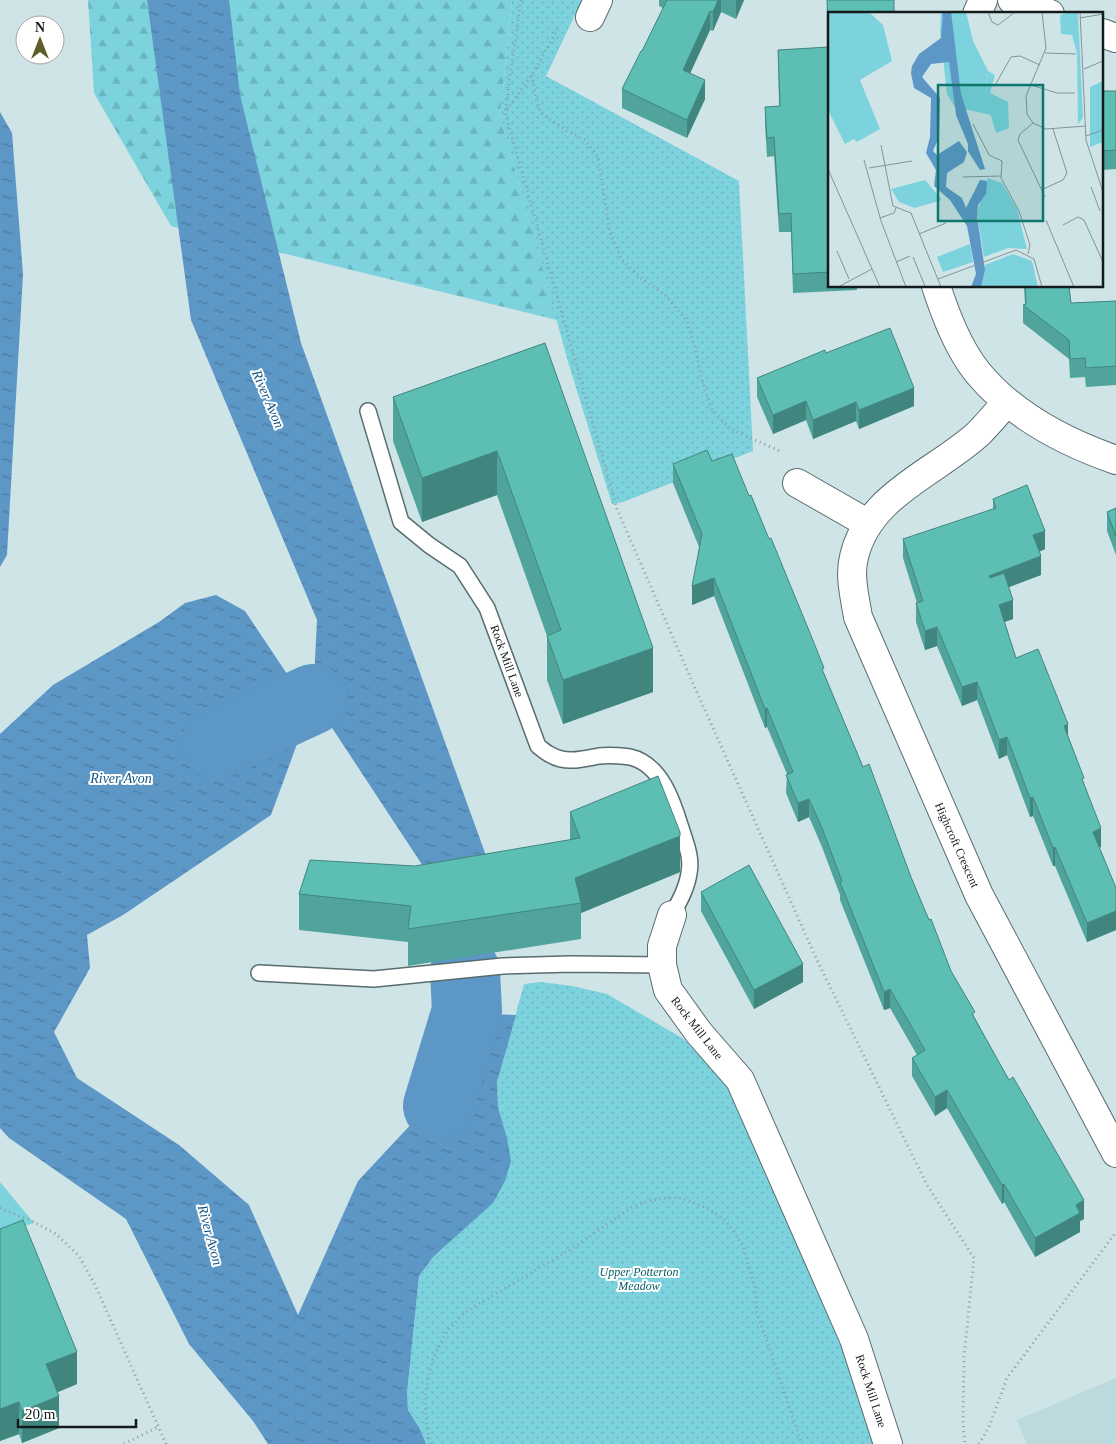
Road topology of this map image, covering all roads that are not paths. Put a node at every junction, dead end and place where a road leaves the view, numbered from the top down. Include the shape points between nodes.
1 (983, 0) edge
2 (1012, 0) edge
3 (978, 12) edge
4 (1045, 12) edge
5 (1104, 34) edge
6 (1116, 38) edge
7 (937, 288) edge
8 (1006, 403) junction
9 (368, 411) dead end
10 (1116, 460) edge
11 (797, 483) road end
12 (867, 523) junction
13 (672, 915) joint
14 (662, 965) junction
15 (260, 973) dead end
16 (1106, 1109) edge
17 (1116, 1153) edge
18 (888, 1444) edge

1 - 3 street
2 - 4 street
5 - 6 street
7 - 8 street via 963,349 977,372
8 - 10 street via 1086,450
8 - 12 street, Highcroft Crescent via 978,434 886,502
9 - 13 lane, Rock Mill Lane via 401,522 460,566 487,608 538,746 551,756 564,760 631,757 648,766 660,780 673,802 690,855 684,891
11 - 12 street
12 - 16 street, Highcroft Crescent via 853,558 858,617 979,895
13 - 14 street, Rock Mill Lane via 662,946
14 - 15 lane via 503,966 374,979
14 - 18 street, Rock Mill Lane via 668,990 699,1033 740,1080 854,1339
16 - 17 street, Highcroft Crescent

